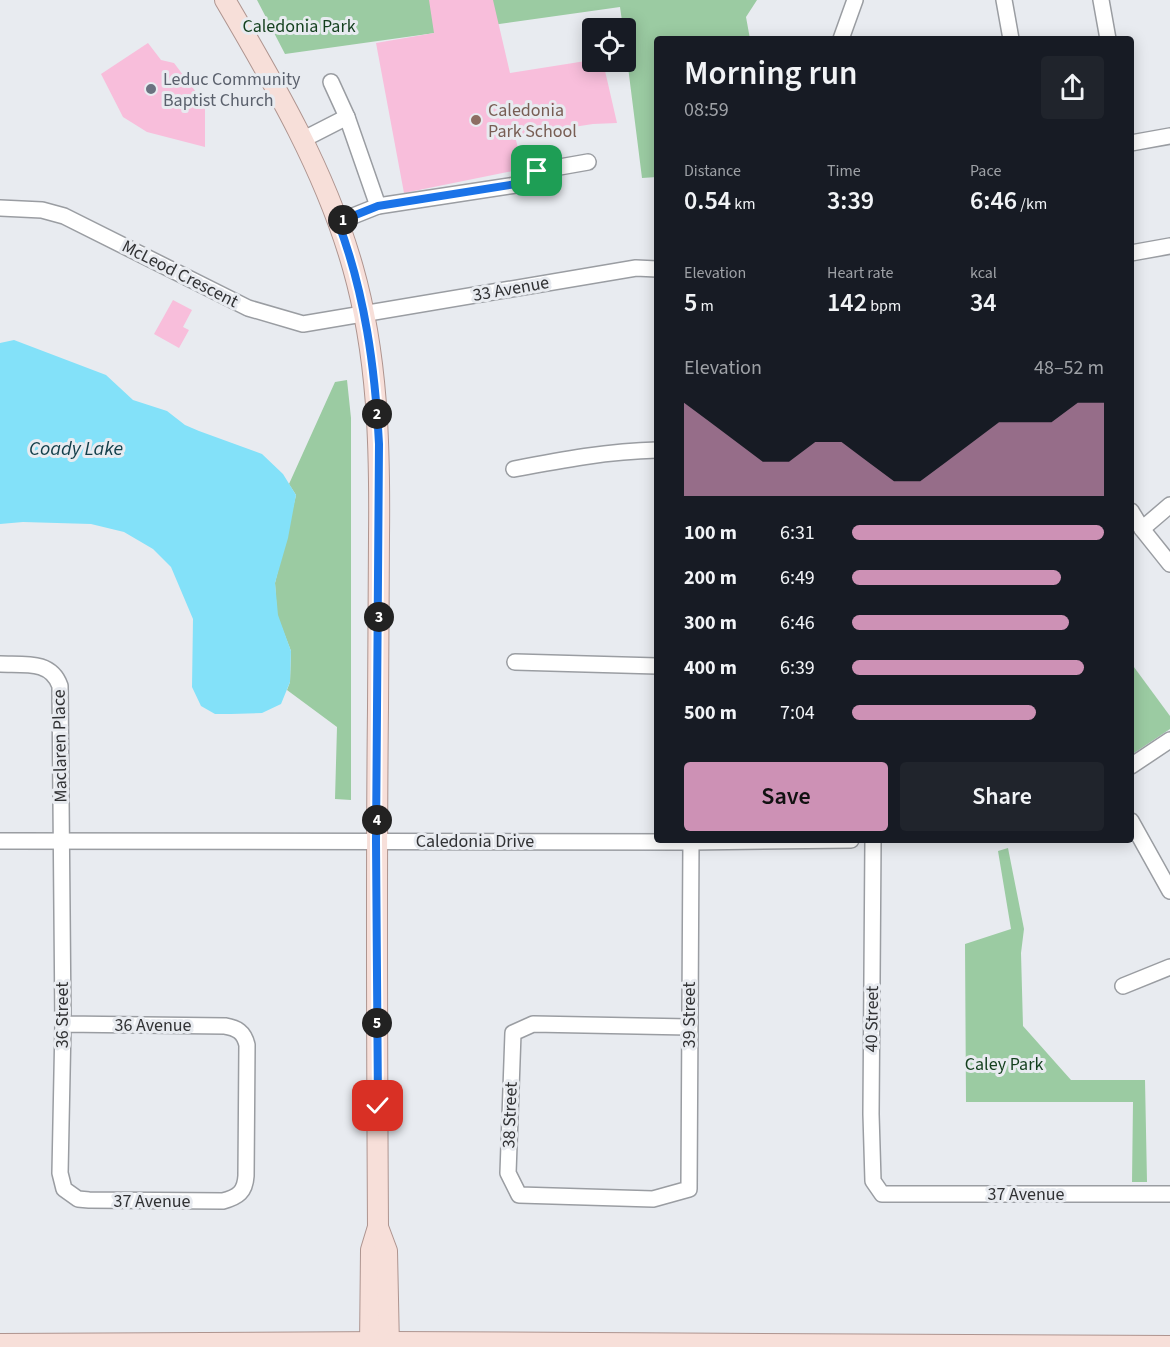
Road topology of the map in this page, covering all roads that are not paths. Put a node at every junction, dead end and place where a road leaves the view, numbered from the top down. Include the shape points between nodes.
1 (225, 0) edge
2 (855, 0) edge
3 (1004, 0) edge
4 (1101, 0) edge
5 (842, 36) edge
6 (1010, 36) edge
7 (1107, 36) edge
8 (331, 82) dead end
9 (348, 117) junction
10 (1170, 136) edge
11 (302, 140) junction
12 (1134, 142) edge
13 (588, 162) dead end
14 (378, 206) junction
15 (0, 208) edge
16 (338, 222) junction
17 (1170, 246) edge
18 (1134, 252) edge
19 (654, 269) edge
20 (364, 314) junction
21 (654, 450) edge
22 (514, 469) dead end
23 (1170, 506) edge
24 (1134, 516) edge
25 (1142, 529) junction
26 (1170, 564) edge
27 (515, 662) dead end
28 (0, 664) edge
29 (654, 666) edge
30 (1170, 740) edge
31 (1134, 764) edge
32 (1134, 826) edge
33 (0, 841) edge
34 (62, 841) junction
35 (376, 841) junction
36 (654, 841) edge
37 (691, 843) edge
38 (873, 843) edge
39 (1170, 891) edge
40 (1170, 967) edge
41 (1123, 986) dead end
42 (63, 1024) junction
43 (689, 1027) junction
44 (64, 1189) joint
45 (242, 1193) joint
46 (882, 1194) joint
47 (1170, 1194) edge
48 (519, 1195) joint
49 (0, 1344) edge
50 (380, 1345) edge
51 (1170, 1346) edge

1 - 11 main road
2 - 5 street
3 - 6 street
4 - 7 street
8 - 9 street
9 - 11 street
9 - 14 street
10 - 12 street
11 - 16 main road
13 - 14 street via 537,171 516,184
14 - 16 street
15 - 20 street, McLeod Crescent via 42,210 64,216 248,308 303,324
16 - 20 main road
17 - 18 street
19 - 20 street, 33 Avenue via 636,268
20 - 35 main road via 376,384 379,444
21 - 22 street via 570,458
23 - 25 street
24 - 25 street
25 - 26 street
27 - 29 street
28 - 34 street, Maclaren Place via 37,666 57,676
30 - 31 street
32 - 39 street
33 - 34 street, Caledonia Drive
34 - 35 street, Caledonia Drive
34 - 42 street, 36 Street
35 - 36 street, Caledonia Drive
35 - 50 main road via 378,1227 387,1251
37 - 43 street, 39 Street
38 - 46 street, 40 Street via 871,1114 873,1181
40 - 41 street
42 - 44 street, 36 Street via 60,1173
42 - 45 street, 36 Avenue via 225,1026 241,1032 246,1045 246,1176
43 - 48 street, 39 Street via 689,1189 653,1198
43 - 48 street, 38 Street via 533,1024 513,1033 508,1173
44 - 45 street, 37 Avenue via 78,1199 89,1200 223,1201
46 - 47 street, 37 Avenue
49 - 50 main road
50 - 51 main road

